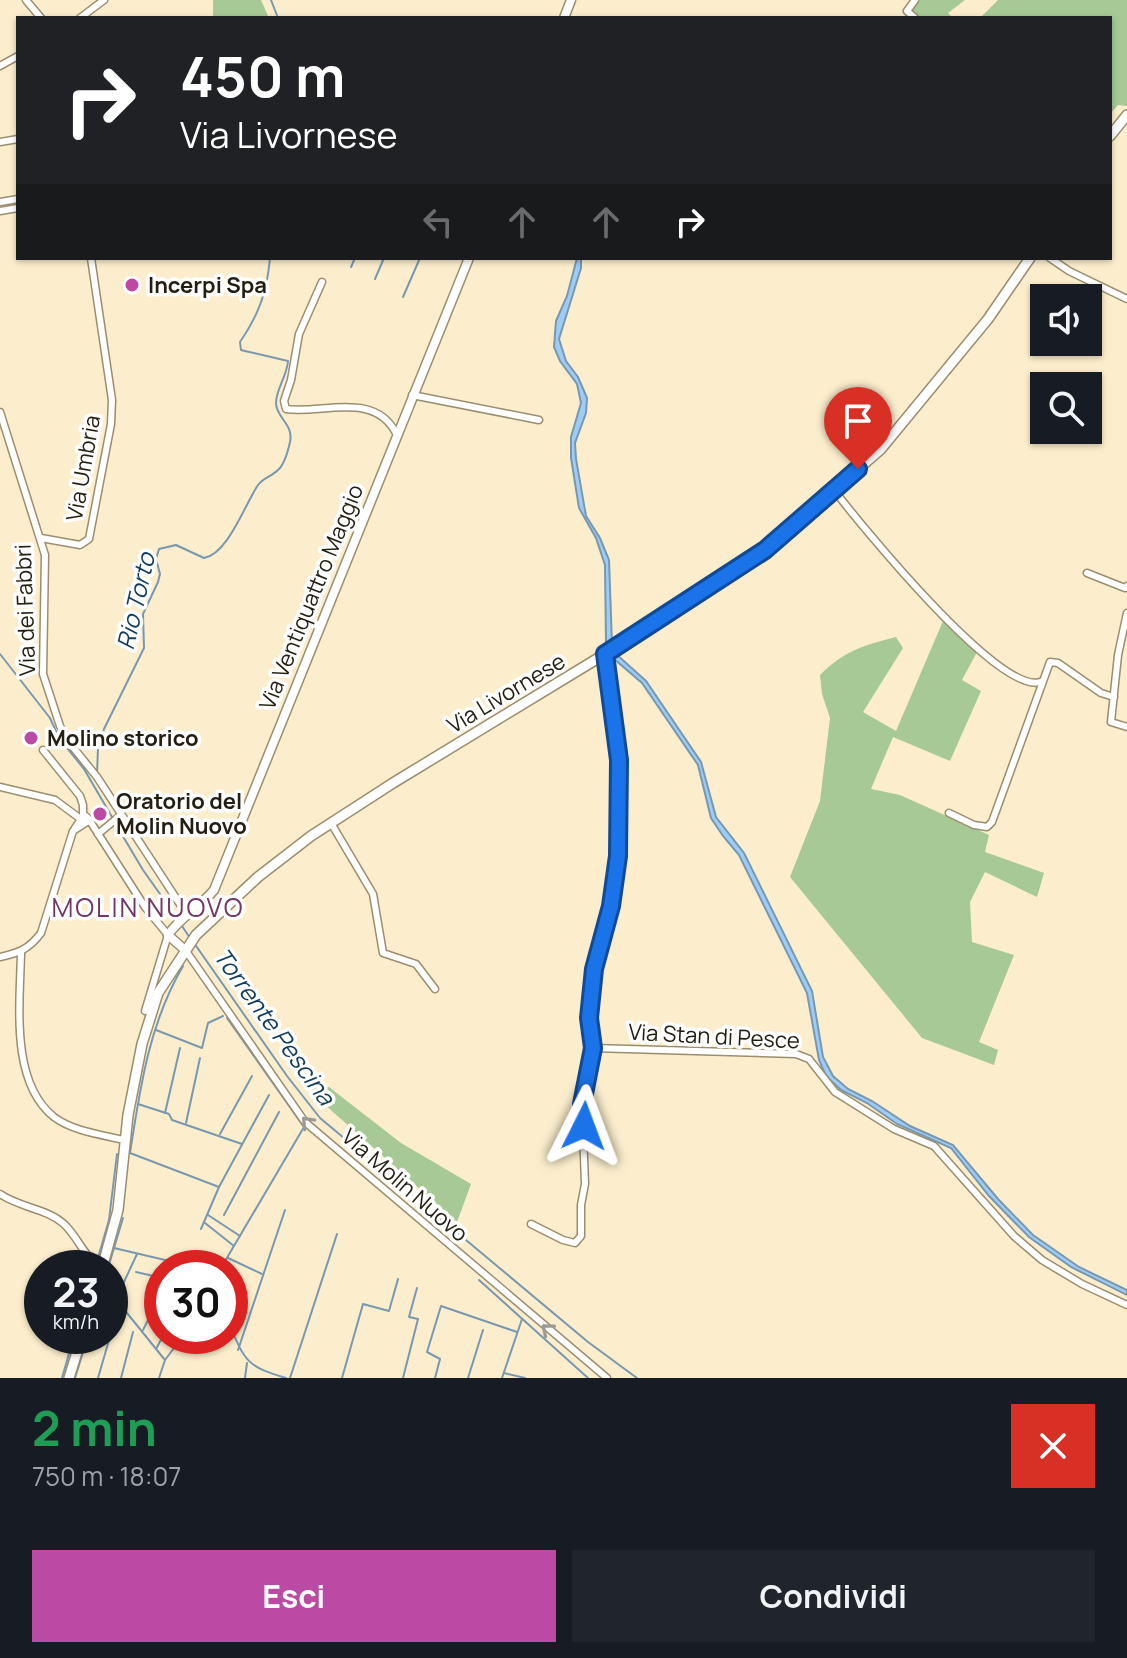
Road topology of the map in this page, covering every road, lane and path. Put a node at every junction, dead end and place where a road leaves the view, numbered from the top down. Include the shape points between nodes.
1 (26, 0) edge
2 (104, 0) edge
3 (915, 0) edge
4 (39, 16) edge
5 (83, 16) edge
6 (913, 16) edge
7 (91, 260) edge
8 (468, 260) edge
9 (1029, 260) edge
10 (1053, 260) edge
11 (322, 282) dead end
12 (1127, 299) edge
13 (412, 395) junction
14 (0, 412) edge
15 (539, 420) dead end
16 (396, 433) junction
17 (834, 490) junction
18 (41, 538) junction
19 (1087, 573) dead end
20 (1127, 586) edge
21 (1127, 613) edge
22 (606, 653) junction
23 (1042, 681) junction
24 (1114, 697) junction
25 (1127, 727) edge
26 (43, 750) dead end
27 (0, 787) edge
28 (949, 813) dead end
29 (120, 816) junction
30 (84, 819) junction
31 (331, 823) junction
32 (98, 834) junction
33 (182, 919) junction
34 (168, 935) junction
35 (190, 943) junction
36 (21, 953) junction
37 (0, 957) edge
38 (435, 989) dead end
39 (145, 1011) dead end
40 (593, 1048) junction
41 (124, 1140) junction
42 (0, 1194) edge
43 (531, 1224) dead end
44 (84, 1250) edge
45 (107, 1250) edge
46 (1127, 1305) edge
47 (76, 1354) edge
48 (593, 1367) junction
49 (69, 1378) edge
50 (594, 1378) edge
51 (607, 1378) edge

1 - 4 street
2 - 5 street
3 - 6 street via 907,11
7 - 18 street, Via Umbria via 111,424 89,539 80,545
8 - 13 street, Via Ventiquattro Maggio
9 - 17 main road, Via Livornese via 928,394 881,449
10 - 12 street
11 - 16 street via 299,334 286,409 362,408 378,413
13 - 15 street
13 - 16 street, Via Ventiquattro Maggio
14 - 18 street, Via dei Fabbri
16 - 33 street, Via Ventiquattro Maggio via 214,890
17 - 22 main road, Via Livornese via 765,550
17 - 23 street via 941,616 990,659 1034,684
18 - 29 street, Via dei Fabbri via 46,586 43,674 48,695 68,741
19 - 20 street
21 - 24 street
22 - 31 main road, Via Livornese
22 - 40 street via 619,760 618,843 611,906 594,969 589,1018
23 - 24 street via 1047,666 1055,662
23 - 28 street via 992,822 987,827 974,825
24 - 25 street via 1111,722
26 - 30 street via 80,796
27 - 30 street via 55,800
29 - 32 street
29 - 33 street, Via dei Fabbri
30 - 32 street
30 - 36 street via 69,842 41,933
31 - 35 main road, Via Livornese via 258,877
31 - 38 street via 373,894 383,953 416,964
32 - 34 street
33 - 34 street, Via Ventiquattro Maggio
34 - 35 street
34 - 39 street
35 - 41 main road, Via Livornese via 158,993
48 -> 35 street, Via Molin Nuovo via 305,1122
36 - 37 street
36 - 41 street via 24,1072 34,1096 55,1119
40 - 43 street via 582,1104 581,1236 575,1243
40 - 46 street, Via Stan di Pesce via 796,1054 809,1059 835,1092 894,1129 934,1146 1042,1260
41 - 45 main road, Via Livornese via 118,1210
42 - 44 street via 53,1216
47 - 49 main road
48 - 50 street
48 - 51 street, Via Molin Nuovo

